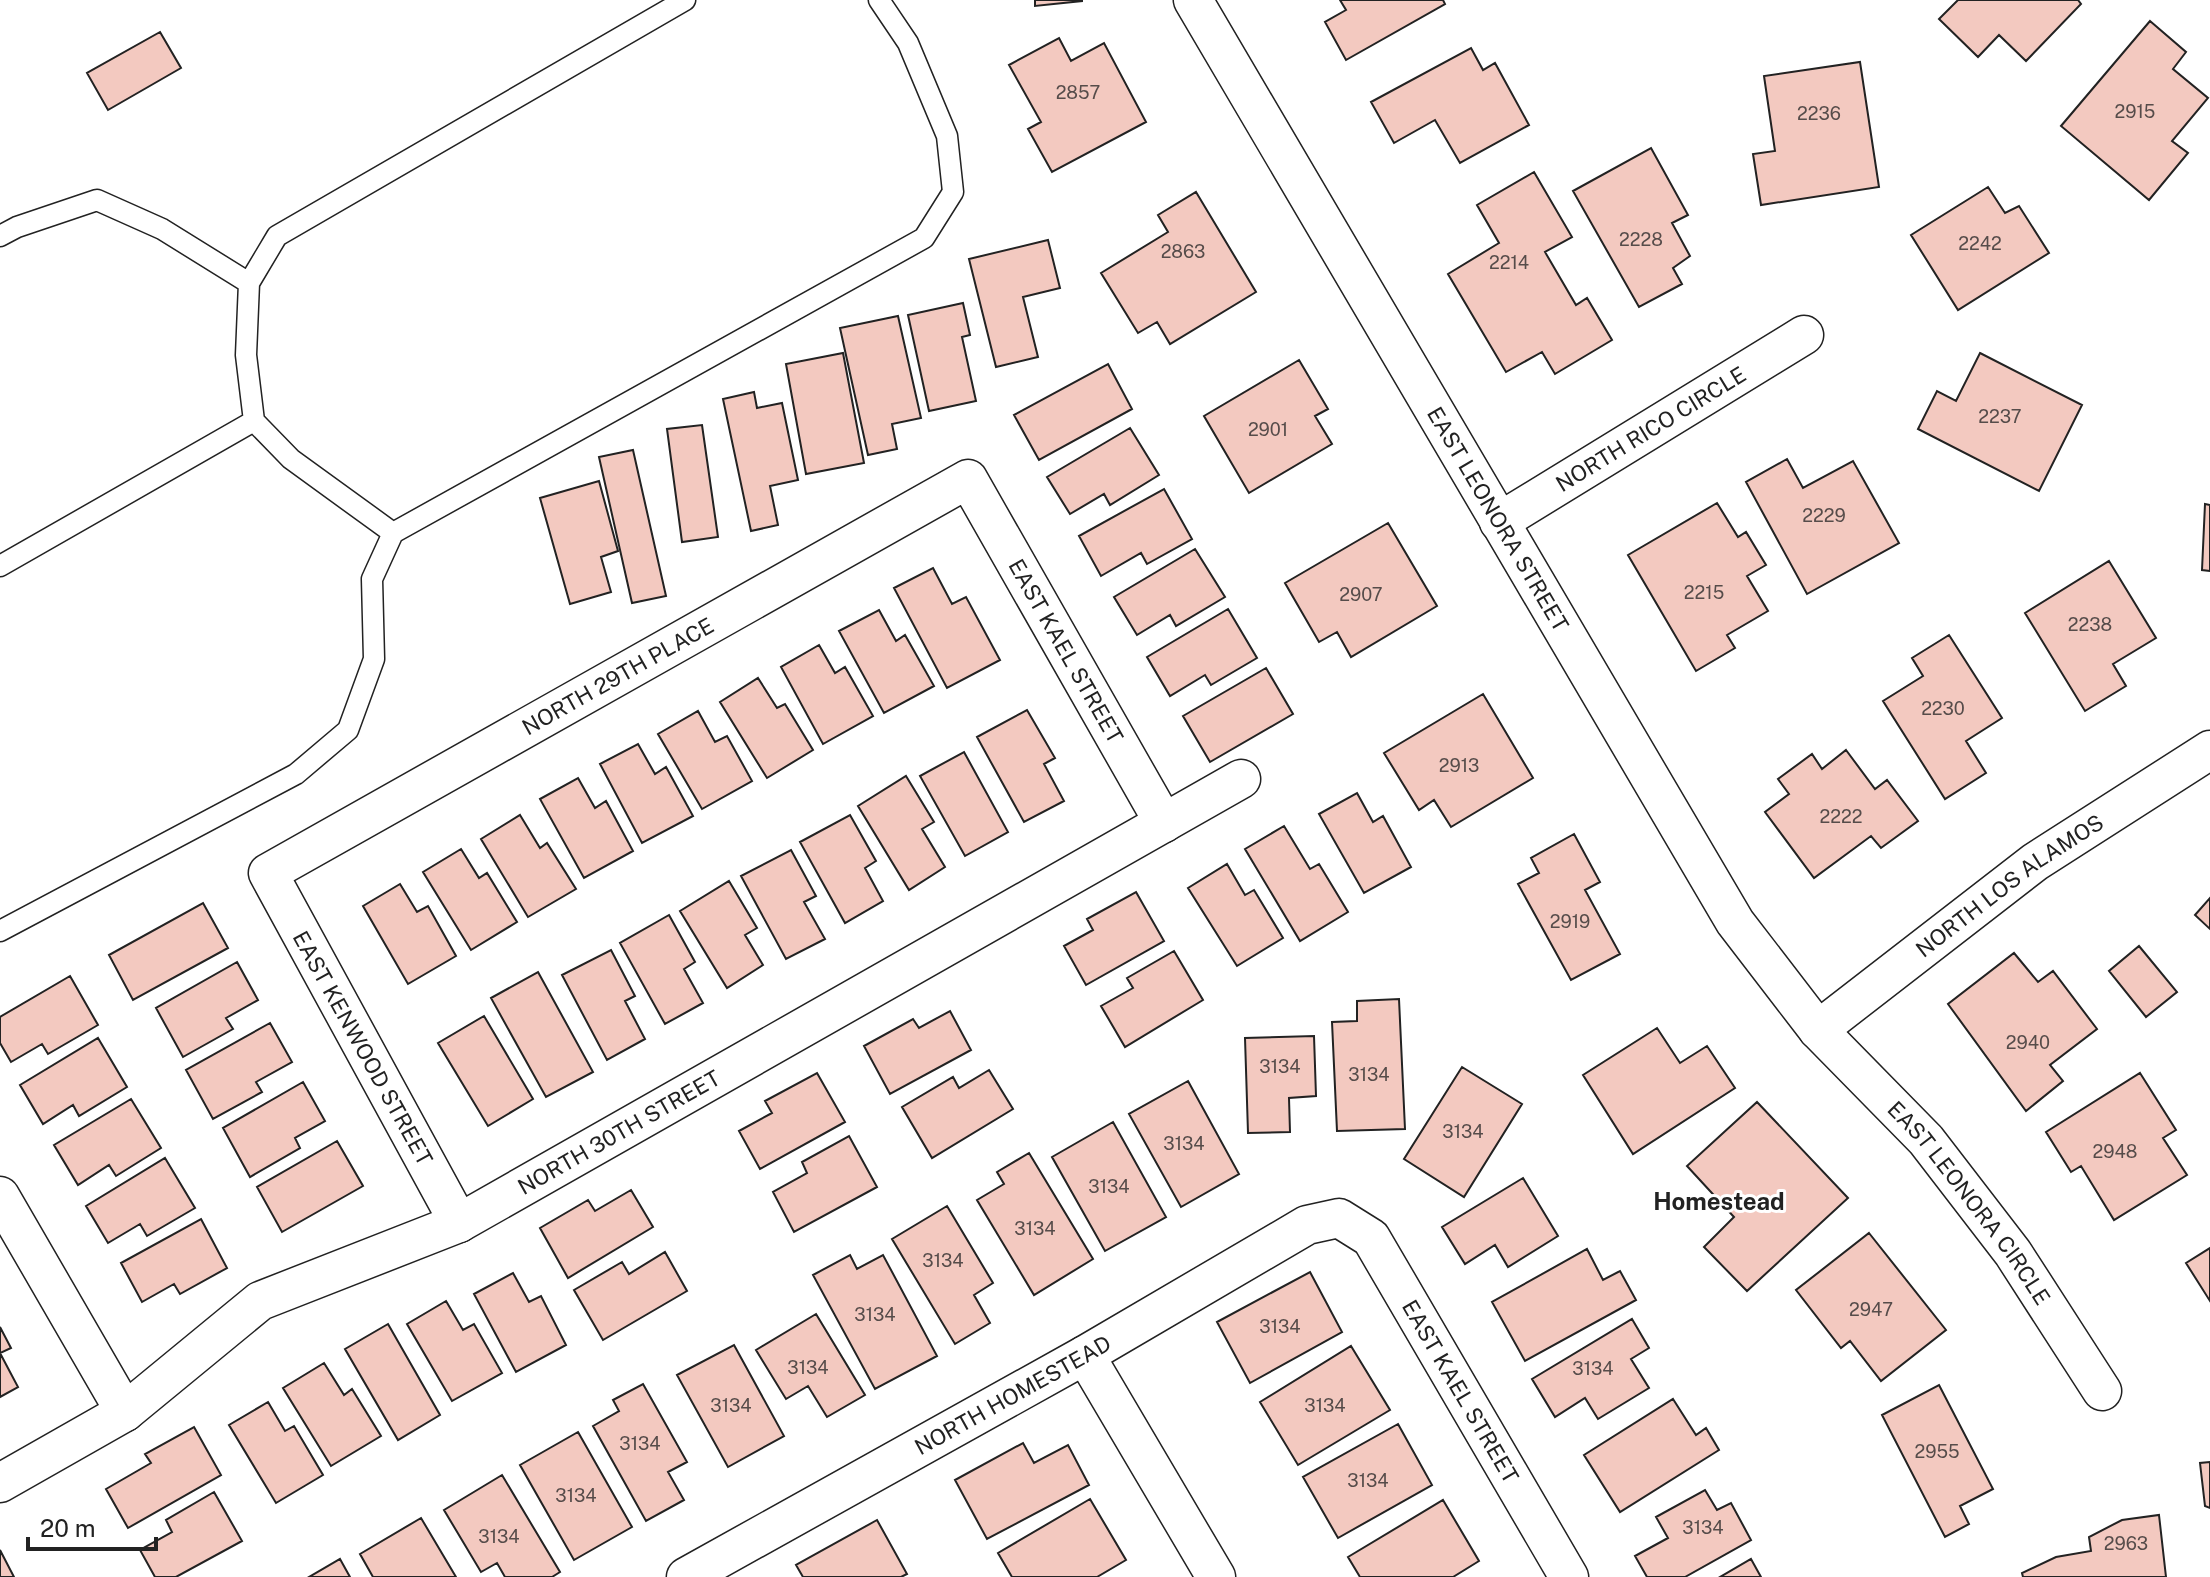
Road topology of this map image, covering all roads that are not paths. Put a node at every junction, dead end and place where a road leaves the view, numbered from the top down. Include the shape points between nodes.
1 (685, 0) edge
2 (879, 0) edge
3 (1193, 0) edge
4 (0, 236) edge
5 (249, 283) junction
6 (1804, 335) dead end
7 (254, 421) junction
8 (968, 479) joint
9 (1499, 522) junction
10 (393, 533) junction
11 (0, 566) edge
12 (2210, 750) edge
13 (1241, 779) dead end
14 (1164, 823) junction
15 (268, 873) joint
16 (0, 931) edge
17 (1818, 1030) junction
18 (0, 1196) edge
19 (1339, 1218) joint
20 (459, 1223) junction
21 (1085, 1355) junction
22 (2102, 1391) dead end
23 (125, 1412) junction
24 (0, 1483) edge
25 (708, 1572) edge
26 (1216, 1577) edge
27 (1569, 1577) edge

1 - 5 lane via 277,236
2 - 10 lane via 908,43 947,136 953,192 924,238
3 - 9 street, EAST LEONORA STREET
4 - 5 lane via 97,200 162,229
5 - 7 lane via 246,355
6 - 9 street, NORTH RICO CIRCLE
7 - 10 lane via 291,459
7 - 11 lane
8 - 14 street, EAST KAEL STREET
8 - 15 street, NORTH 29TH PLACE
9 - 17 street, EAST LEONORA STREET via 1735,922
10 - 16 lane via 372,579 374,659 348,730 296,774
12 - 17 street, NORTH LOS ALAMOS via 2035,862
13 - 14 street, NORTH 30TH STREET
14 - 20 street, NORTH 30TH STREET
15 - 20 street, EAST KENWOOD STREET
17 - 22 street, EAST LEONORA CIRCLE via 1926,1140 2013,1253
18 - 23 street
19 - 21 street, NORTH HOMESTEAD via 1307,1225
19 - 27 street, EAST KAEL STREET via 1371,1238
20 - 23 street, NORTH 30TH STREET via 260,1301
21 - 25 street, NORTH HOMESTEAD
21 - 26 street
23 - 24 street, NORTH 30TH STREET

